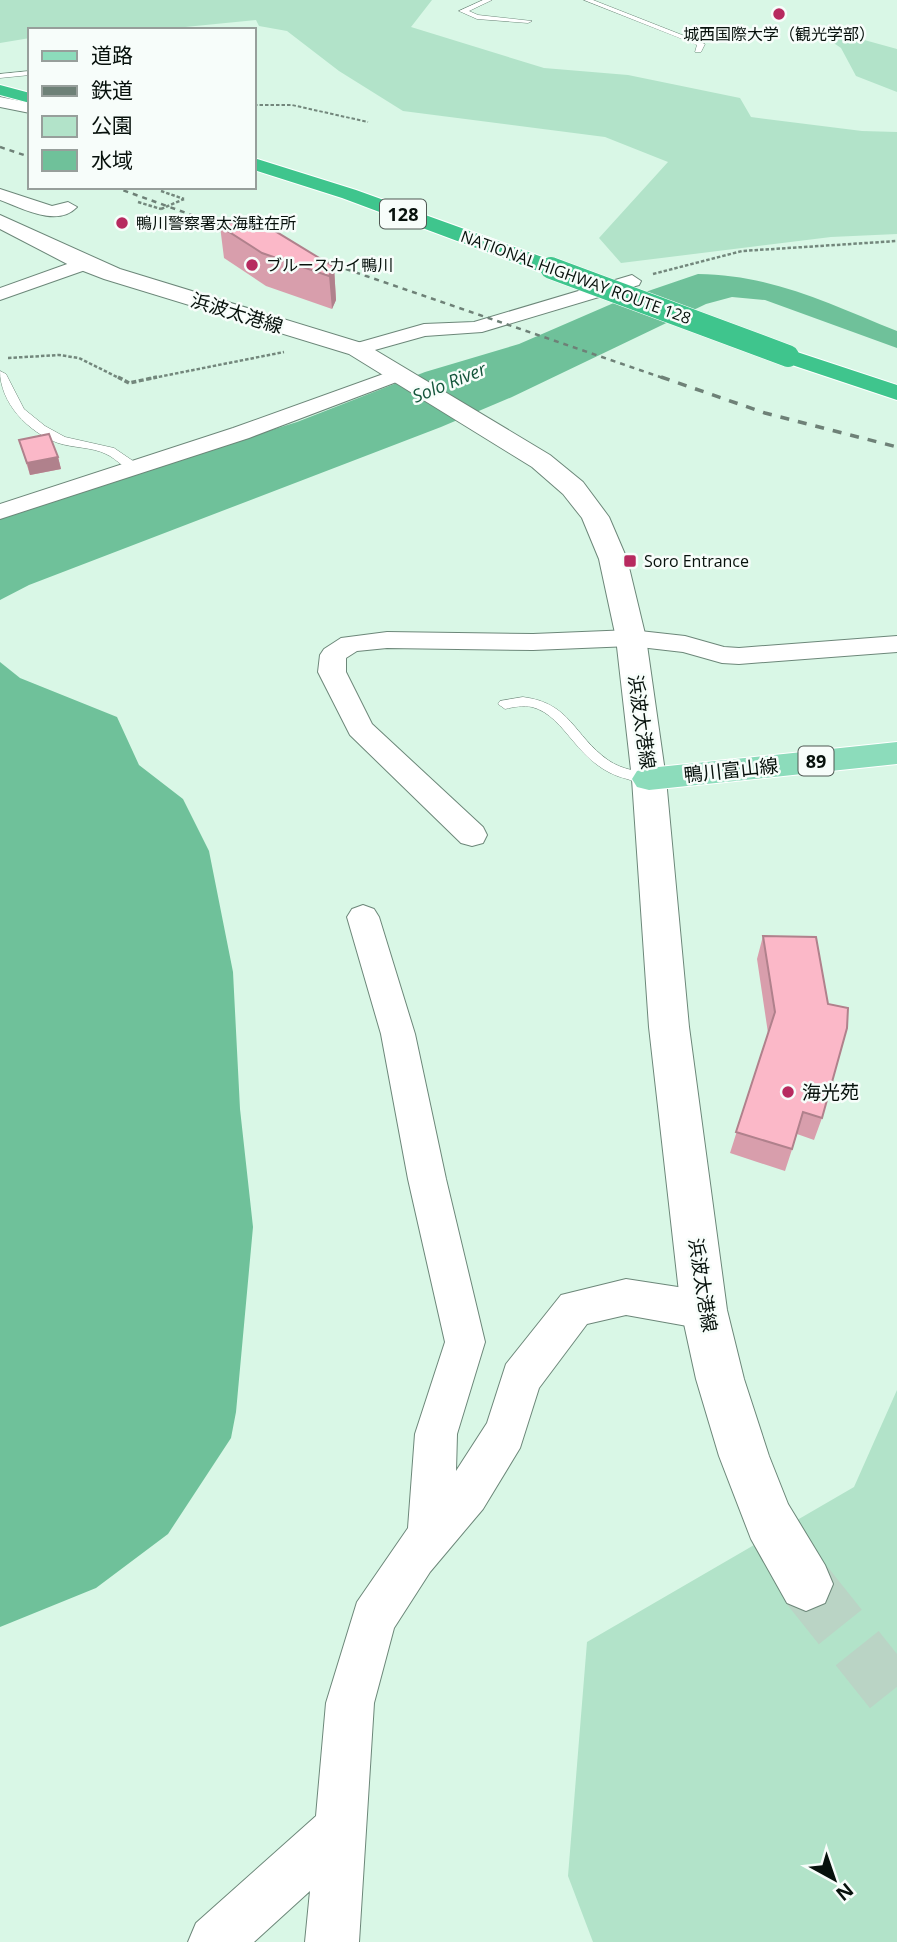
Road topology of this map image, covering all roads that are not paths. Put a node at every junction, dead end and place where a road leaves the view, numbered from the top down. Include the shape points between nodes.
1 (489, 0) edge
2 (587, 0) edge
3 (704, 0) edge
4 (713, 3) dead end
5 (528, 22) dead end
6 (698, 50) dead end
7 (28, 73) edge
8 (0, 76) edge
9 (0, 90) edge
10 (28, 97) edge
11 (0, 102) edge
12 (28, 107) edge
13 (256, 165) edge
14 (0, 194) edge
15 (68, 206) dead end
16 (0, 220) edge
17 (84, 264) junction
18 (632, 281) road end
19 (0, 294) edge
20 (357, 349) junction
21 (0, 374) edge
22 (403, 376) junction
23 (897, 393) edge
24 (135, 468) junction
25 (0, 512) edge
26 (631, 638) junction
27 (897, 644) edge
28 (505, 704) dead end
29 (897, 753) edge
30 (649, 779) junction
31 (472, 835) dead end
32 (362, 917) dead end
33 (704, 1310) junction
34 (430, 1537) junction
35 (806, 1584) tunnel mouth
36 (342, 1827) junction
37 (215, 1942) edge
38 (332, 1942) edge

1 - 5 lane via 463,11 477,17
2 - 6 lane via 701,44
3 - 4 lane
7 - 8 lane
9 - 10 highway
11 - 12 street
13 - 23 highway, NATIONAL HIGHWAY ROUTE 128 / 128, bridge via 349,194
14 - 15 street via 51,212
16 - 17 main road, 浜波太港線
17 - 19 street
17 - 20 main road, 浜波太港線
18 - 20 street via 475,328 424,330
20 - 22 main road, 浜波太港線
21 - 24 lane via 19,411 41,428 61,440 110,450
22 - 24 street
22 - 26 main road, 浜波太港線 via 541,461 586,502 612,559
24 - 25 street
26 - 27 street via 739,656
26 - 30 main road, 浜波太港線
26 - 31 street via 387,640 350,644 333,655 332,672 360,729
28 - 30 lane via 523,699 542,704 611,770
29 - 30 main road, 鴨川富山線 / 89
30 - 33 main road, 浜波太港線 via 669,1027
32 - 34 street via 398,1034 465,1342 436,1434
33 - 34 street via 626,1297 575,1308 521,1378 505,1433 467,1493
33 - 35 main road, 浜波太港線 via 744,1455 769,1521
34 - 36 street via 373,1618 349,1703
36 - 37 street
36 - 38 street

